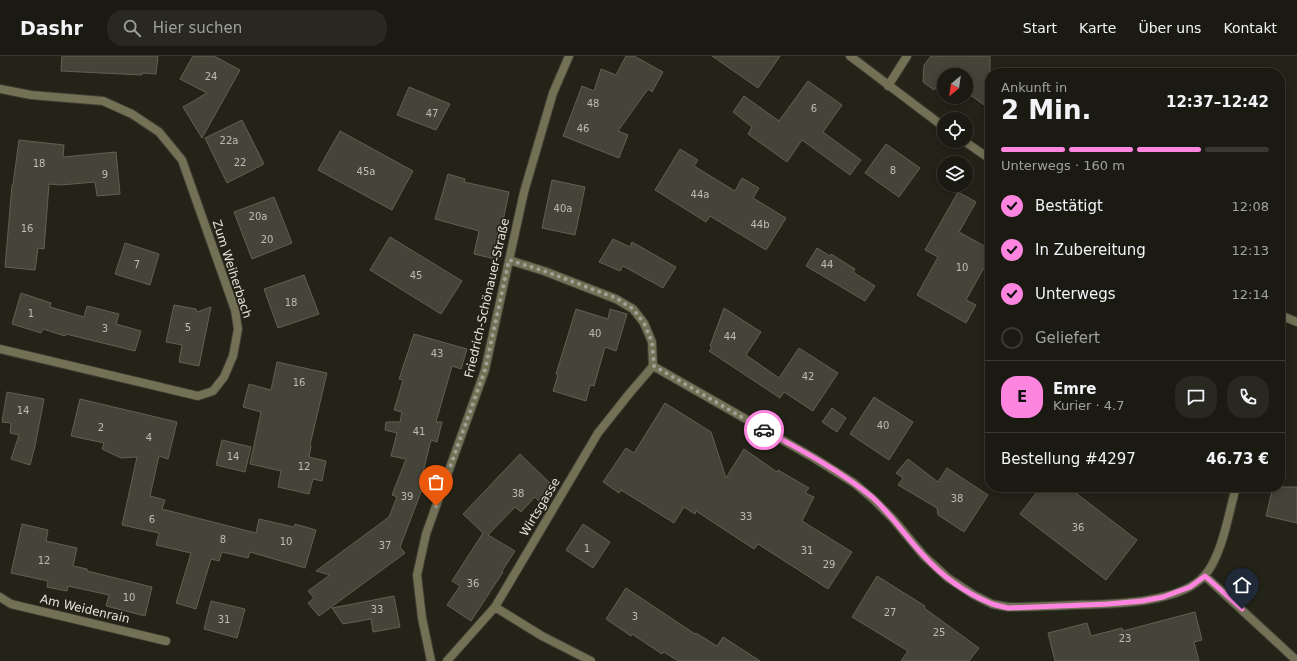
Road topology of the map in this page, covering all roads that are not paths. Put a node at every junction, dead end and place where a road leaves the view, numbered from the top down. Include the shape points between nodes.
1 (569, 56) edge
2 (850, 56) edge
3 (907, 56) edge
4 (888, 86) junction
5 (0, 89) edge
6 (937, 121) edge
7 (973, 147) edge
8 (985, 156) edge
9 (509, 260) junction
10 (1285, 318) edge
11 (1297, 322) edge
12 (0, 350) edge
13 (654, 366) junction
14 (1235, 492) edge
15 (1205, 576) junction
16 (0, 597) edge
17 (495, 607) junction
18 (166, 641) dead end
19 (1297, 660) edge
20 (431, 661) edge
21 (447, 661) edge
22 (591, 661) edge

1 - 9 street, Friedrich-Schönauer-Straße via 553,93 536,148
2 - 4 street
3 - 4 street
4 - 6 street
5 - 12 street, Zum Weiherbach via 31,95 103,101 132,114 158,132 182,160 235,310 238,329 233,356 224,377 213,391 198,396
7 - 8 street
9 - 13 street via 616,298 633,309 644,323 652,342
9 - 20 street, Friedrich-Schönauer-Straße via 485,370 426,534 417,575
10 - 11 street
13 - 15 street via 854,482 948,578 992,604 1008,608 1142,601 1163,597 1190,587
13 - 17 street, Wirtsgasse via 598,433
14 - 15 street via 1221,544
15 - 19 street
16 - 18 street, Am Weidenrain via 11,604
17 - 21 street, Wirtsgasse
17 - 22 street via 542,636

